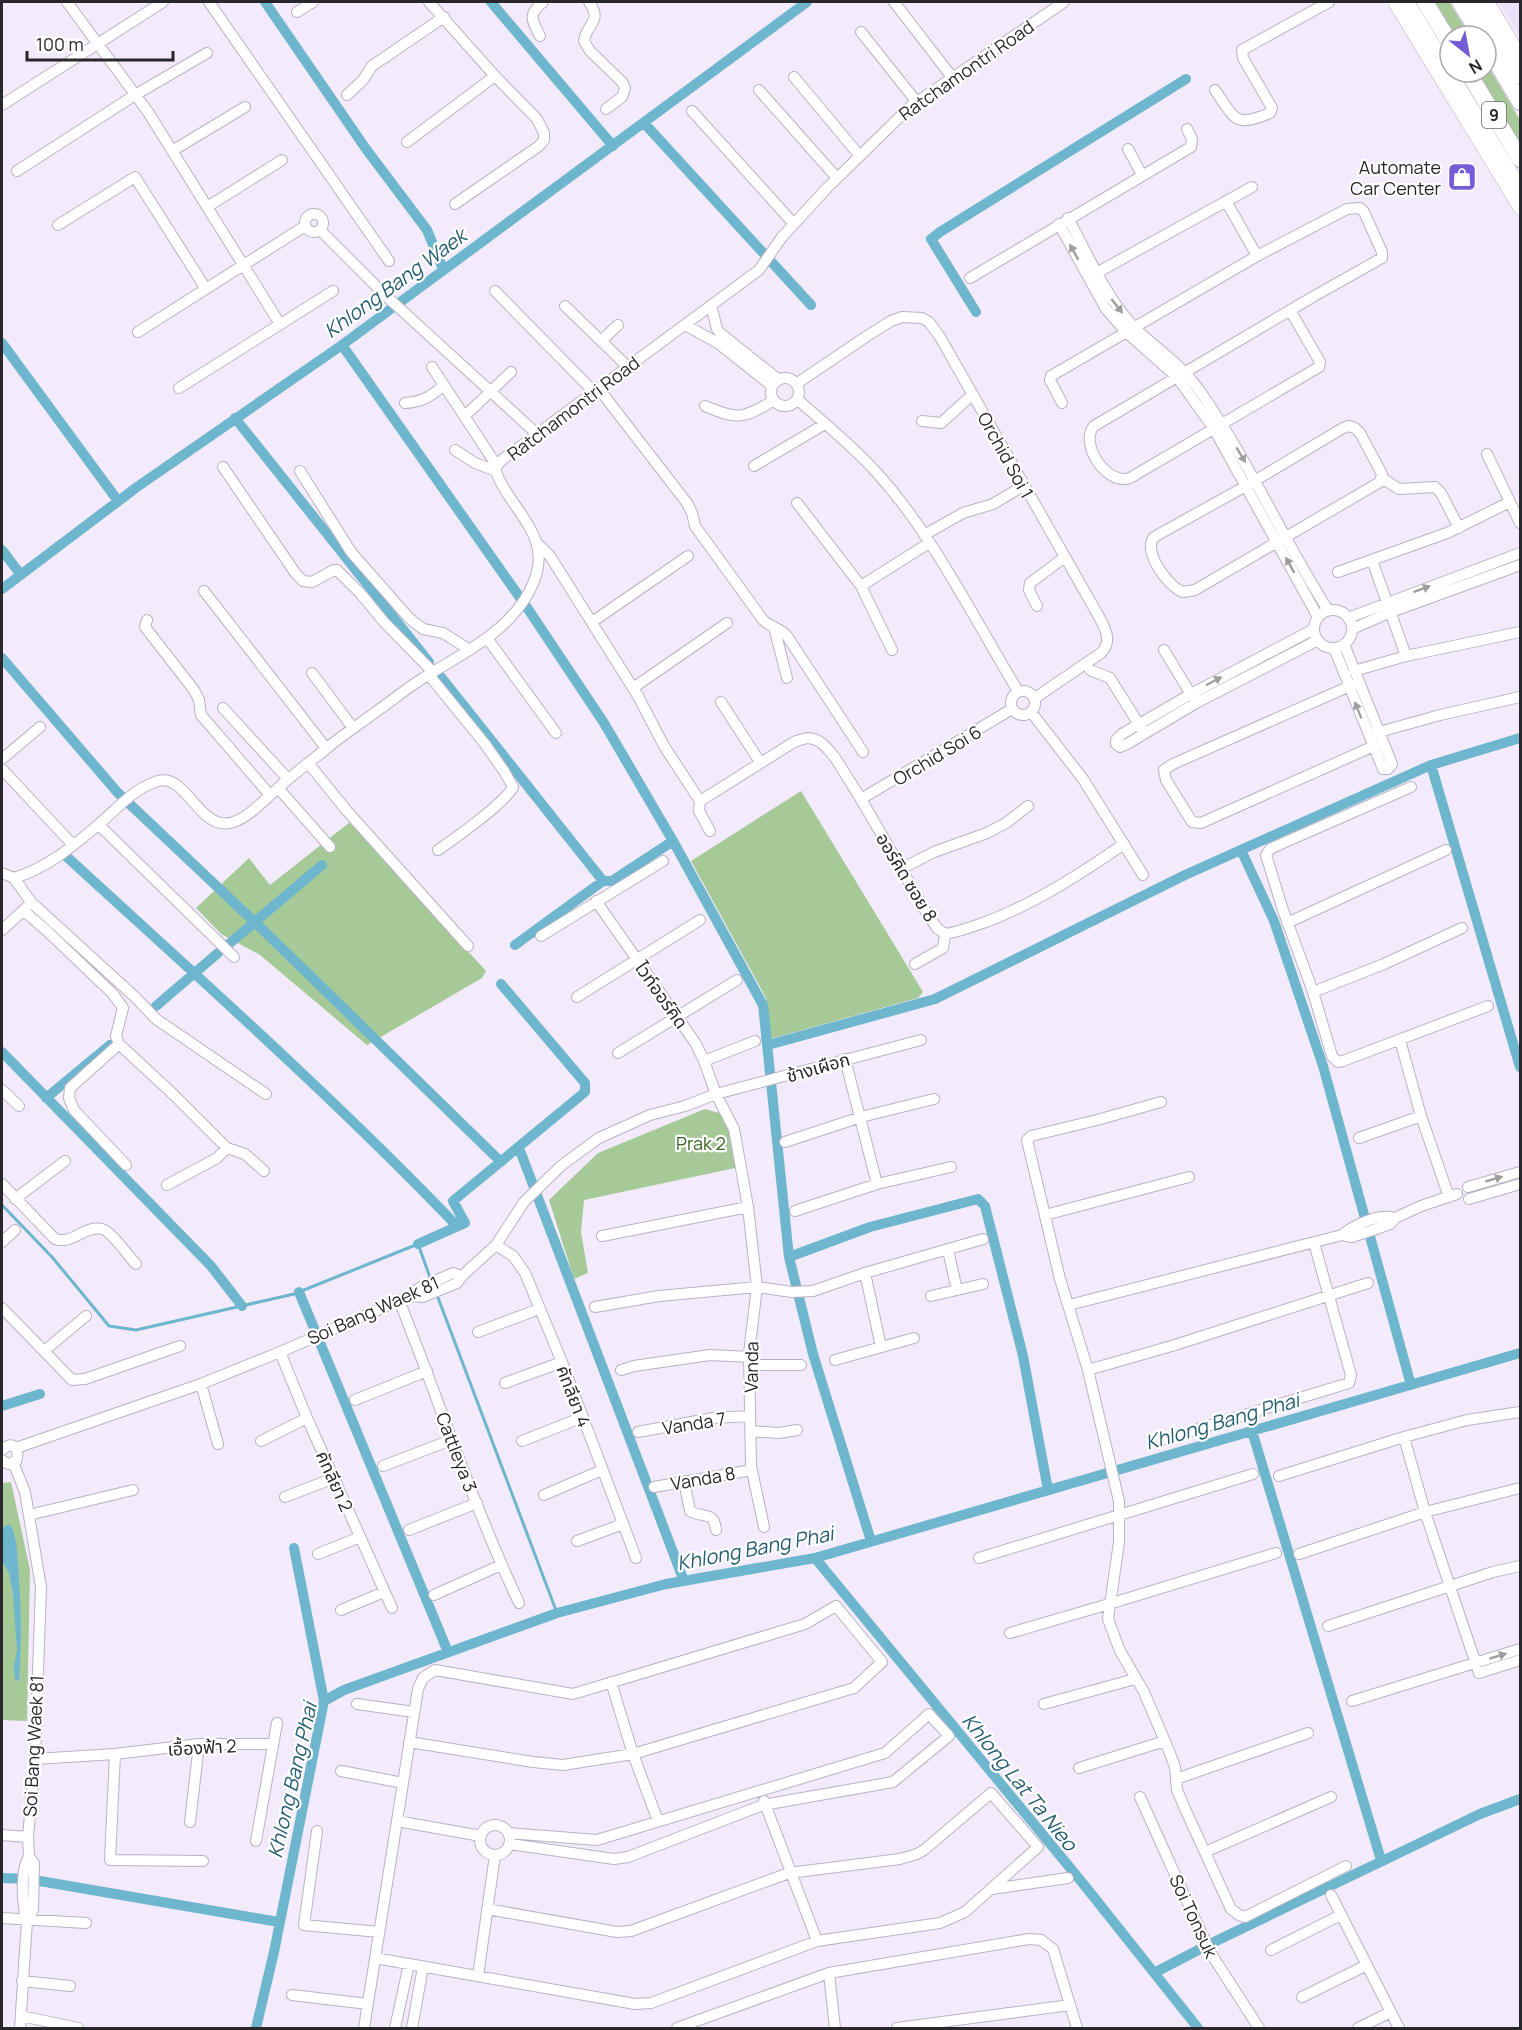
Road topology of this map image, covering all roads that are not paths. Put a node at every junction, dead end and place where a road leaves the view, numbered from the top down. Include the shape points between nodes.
1 (67, 2) edge
2 (163, 2) edge
3 (209, 2) edge
4 (313, 2) edge
5 (429, 2) edge
6 (543, 2) edge
7 (589, 2) edge
8 (894, 2) edge
9 (1061, 2) edge
10 (1329, 2) edge
11 (1395, 2) edge
12 (1407, 2) edge
13 (1425, 2) edge
14 (1460, 2) edge
15 (1475, 2) edge
16 (1487, 2) edge
17 (297, 12) dead end
18 (444, 17) junction
19 (1438, 24) edge
20 (1474, 24) edge
21 (861, 32) dead end
22 (540, 36) dead end
23 (97, 44) junction
24 (207, 53) dead end
25 (1521, 57) edge
26 (1498, 65) edge
27 (495, 76) junction
28 (794, 76) dead end
29 (1521, 76) edge
30 (952, 77) junction
31 (1475, 84) edge
32 (759, 90) dead end
33 (1215, 90) dead end
34 (135, 95) junction
35 (347, 95) dead end
36 (916, 101) junction
37 (1521, 102) edge
38 (2, 105) edge
39 (245, 107) dead end
40 (606, 110) dead end
41 (692, 111) dead end
42 (1187, 129) dead end
43 (407, 142) dead end
44 (1128, 149) dead end
45 (172, 151) junction
46 (860, 154) junction
47 (1521, 159) edge
48 (282, 160) dead end
49 (17, 171) dead end
50 (1142, 175) junction
51 (837, 178) junction
52 (1252, 187) dead end
53 (1521, 188) edge
54 (1226, 201) junction
55 (455, 204) dead end
56 (207, 207) junction
57 (1521, 207) edge
58 (1063, 221) junction
59 (794, 224) junction
60 (58, 225) dead end
61 (305, 226) junction
62 (320, 230) junction
63 (1257, 256) junction
64 (389, 261) dead end
65 (243, 265) junction
66 (1093, 275) junction
67 (970, 278) dead end
68 (206, 289) junction
69 (333, 291) dead end
70 (495, 291) dead end
71 (711, 305) junction
72 (565, 306) dead end
73 (1290, 310) junction
74 (280, 324) junction
75 (618, 325) dead end
76 (685, 325) junction
77 (717, 329) junction
78 (1130, 329) junction
79 (138, 332) dead end
80 (707, 336) junction
81 (602, 340) junction
82 (432, 367) dead end
83 (628, 367) junction
84 (511, 372) dead end
85 (1181, 374) junction
86 (776, 383) junction
87 (796, 384) junction
88 (443, 386) junction
89 (179, 388) dead end
90 (596, 390) junction
91 (490, 392) junction
92 (972, 394) junction
93 (797, 399) junction
94 (774, 400) junction
95 (405, 403) dead end
96 (1062, 404) dead end
97 (705, 406) dead end
98 (469, 412) dead end
99 (922, 421) dead end
100 (825, 423) junction
101 (1218, 427) junction
102 (537, 434) junction
103 (455, 450) dead end
104 (1487, 454) dead end
105 (754, 466) dead end
106 (223, 467) dead end
107 (496, 468) junction
108 (300, 471) dead end
109 (1382, 478) junction
110 (1251, 483) junction
111 (1023, 486) junction
112 (1510, 502) junction
113 (797, 503) dead end
114 (1521, 522) edge
115 (1459, 528) junction
116 (926, 539) junction
117 (1282, 540) junction
118 (538, 544) junction
119 (1521, 553) edge
120 (688, 556) dead end
121 (1065, 557) junction
122 (1372, 560) junction
123 (1521, 565) edge
124 (1338, 572) dead end
125 (861, 586) junction
126 (204, 591) dead end
127 (1037, 606) dead end
128 (1389, 607) junction
129 (1328, 610) junction
130 (1318, 617) junction
131 (1348, 618) junction
132 (147, 620) dead end
133 (591, 622) junction
134 (727, 622) dead end
135 (774, 627) junction
136 (1314, 629) junction
137 (1352, 629) junction
138 (1521, 632) edge
139 (487, 638) junction
140 (1318, 640) junction
141 (1339, 646) junction
142 (470, 650) junction
143 (892, 650) dead end
144 (1164, 650) dead end
145 (1406, 656) junction
146 (1090, 670) dead end
147 (1354, 671) junction
148 (312, 673) dead end
149 (431, 673) junction
150 (787, 678) dead end
151 (1354, 684) junction
152 (633, 688) junction
153 (1018, 691) junction
154 (1521, 697) edge
155 (1035, 698) junction
156 (1193, 698) junction
157 (721, 702) dead end
158 (223, 708) dead end
159 (1012, 709) junction
160 (1031, 712) junction
161 (40, 727) dead end
162 (354, 728) junction
163 (556, 733) dead end
164 (1376, 739) junction
165 (326, 748) junction
166 (863, 752) dead end
167 (2, 759) edge
168 (760, 762) junction
169 (309, 764) junction
170 (2, 769) edge
171 (288, 779) junction
172 (1411, 787) dead end
173 (274, 792) junction
174 (861, 799) junction
175 (700, 801) junction
176 (1028, 806) dead end
177 (99, 825) junction
178 (710, 831) dead end
179 (1124, 844) junction
180 (73, 845) junction
181 (330, 847) dead end
182 (438, 850) dead end
183 (1446, 850) dead end
184 (663, 861) dead end
185 (901, 869) junction
186 (1143, 875) dead end
187 (5, 876) edge
188 (597, 901) junction
189 (31, 902) junction
190 (24, 911) junction
191 (700, 920) dead end
192 (1287, 923) junction
193 (1462, 928) dead end
194 (2, 930) edge
195 (945, 934) junction
196 (541, 936) dead end
197 (468, 946) dead end
198 (234, 957) dead end
199 (636, 959) junction
200 (915, 964) dead end
201 (737, 980) dead end
202 (123, 985) junction
203 (1313, 993) junction
204 (113, 994) junction
205 (577, 997) dead end
206 (1488, 1006) dead end
207 (678, 1017) junction
208 (921, 1040) dead end
209 (1400, 1040) junction
210 (755, 1041) dead end
211 (119, 1044) junction
212 (618, 1053) dead end
213 (845, 1059) junction
214 (704, 1061) junction
215 (2, 1090) edge
216 (266, 1094) dead end
217 (716, 1094) junction
218 (934, 1099) dead end
219 (1161, 1102) dead end
220 (19, 1106) dead end
221 (1421, 1116) junction
222 (861, 1117) junction
223 (1359, 1138) dead end
224 (785, 1142) dead end
225 (227, 1148) junction
226 (65, 1161) dead end
227 (126, 1166) dead end
228 (951, 1167) dead end
229 (264, 1171) dead end
230 (1519, 1172) edge
231 (1189, 1177) dead end
232 (2, 1184) edge
233 (877, 1184) junction
234 (1521, 1184) edge
235 (167, 1185) dead end
236 (1468, 1186) junction
237 (1453, 1195) junction
238 (15, 1199) junction
239 (1469, 1199) junction
240 (748, 1207) junction
241 (795, 1211) dead end
242 (1045, 1215) junction
243 (15, 1230) dead end
244 (602, 1236) dead end
245 (983, 1239) dead end
246 (2, 1242) edge
247 (1314, 1243) junction
248 (496, 1245) junction
249 (948, 1250) junction
250 (136, 1264) dead end
251 (865, 1273) junction
252 (1368, 1283) dead end
253 (983, 1284) dead end
254 (757, 1287) junction
255 (957, 1290) junction
256 (1328, 1295) junction
257 (931, 1296) dead end
258 (399, 1300) junction
259 (1069, 1305) junction
260 (595, 1307) dead end
261 (2, 1308) edge
262 (539, 1309) junction
263 (86, 1316) dead end
264 (478, 1332) dead end
265 (914, 1338) dead end
266 (180, 1346) dead end
267 (882, 1347) junction
268 (44, 1351) junction
269 (280, 1352) junction
270 (835, 1360) dead end
271 (749, 1361) junction
272 (562, 1362) junction
273 (801, 1365) dead end
274 (621, 1370) dead end
275 (1088, 1370) junction
276 (428, 1371) junction
277 (505, 1383) dead end
278 (201, 1384) junction
279 (355, 1400) dead end
280 (1521, 1412) edge
281 (750, 1416) junction
282 (582, 1417) junction
283 (307, 1418) junction
284 (797, 1430) dead end
285 (750, 1431) junction
286 (639, 1432) dead end
287 (1404, 1437) junction
288 (1165, 1439) dead end
289 (451, 1440) junction
290 (522, 1441) dead end
291 (261, 1442) dead end
292 (218, 1444) dead end
293 (16, 1449) junction
294 (2, 1450) edge
295 (2, 1460) edge
296 (14, 1462) junction
297 (383, 1466) dead end
298 (602, 1470) junction
299 (752, 1470) junction
300 (1253, 1474) dead end
301 (1279, 1476) dead end
302 (334, 1478) junction
303 (684, 1481) junction
304 (654, 1487) dead end
305 (1521, 1488) edge
306 (133, 1490) dead end
307 (544, 1495) dead end
308 (285, 1497) dead end
309 (477, 1503) junction
310 (1425, 1512) junction
311 (1119, 1514) junction
312 (28, 1515) junction
313 (623, 1524) junction
314 (764, 1527) dead end
315 (409, 1530) dead end
316 (716, 1530) dead end
317 (360, 1537) junction
318 (577, 1541) dead end
319 (1276, 1552) dead end
320 (318, 1554) dead end
321 (1299, 1554) dead end
322 (636, 1558) dead end
323 (979, 1558) dead end
324 (501, 1565) junction
325 (1521, 1566) edge
326 (1450, 1588) junction
327 (384, 1592) junction
328 (434, 1595) dead end
329 (519, 1603) dead end
330 (1110, 1604) junction
331 (392, 1608) dead end
332 (341, 1610) dead end
333 (1328, 1626) dead end
334 (1010, 1633) dead end
335 (1521, 1649) edge
336 (1521, 1660) edge
337 (1477, 1668) junction
338 (1135, 1679) junction
339 (611, 1682) junction
340 (1352, 1701) dead end
341 (357, 1704) dead end
342 (1044, 1704) dead end
343 (414, 1712) junction
344 (277, 1723) dead end
345 (1308, 1733) dead end
346 (1165, 1741) junction
347 (409, 1742) junction
348 (199, 1744) junction
349 (272, 1744) junction
350 (115, 1754) junction
351 (633, 1754) junction
352 (34, 1759) junction
353 (1079, 1768) dead end
354 (341, 1771) dead end
355 (1176, 1779) junction
356 (403, 1783) junction
357 (760, 1790) junction
358 (1140, 1797) dead end
359 (1331, 1797) dead end
360 (765, 1805) junction
361 (397, 1821) junction
362 (658, 1821) junction
363 (190, 1822) dead end
364 (317, 1832) dead end
365 (2, 1835) edge
366 (481, 1836) junction
367 (28, 1837) junction
368 (509, 1839) junction
369 (256, 1841) dead end
370 (1204, 1852) junction
371 (495, 1855) junction
372 (203, 1861) dead end
373 (1346, 1866) dead end
374 (791, 1872) junction
375 (1068, 1878) dead end
376 (992, 1888) junction
377 (1331, 1895) dead end
378 (487, 1909) junction
379 (28, 1914) junction
380 (1341, 1916) junction
381 (2, 1918) edge
382 (86, 1923) dead end
383 (379, 1932) junction
384 (817, 1941) junction
385 (1271, 1950) dead end
386 (375, 1958) junction
387 (409, 1964) junction
388 (1367, 1965) junction
389 (423, 1967) junction
390 (829, 1973) junction
391 (478, 1976) junction
392 (22, 1981) junction
393 (70, 1986) dead end
394 (292, 1995) dead end
395 (1302, 1997) dead end
396 (368, 2004) junction
397 (1070, 2005) junction
398 (1391, 2012) junction
399 (21, 2016) junction
400 (20, 2028) edge
401 (78, 2028) edge
402 (364, 2028) edge
403 (395, 2028) edge
404 (412, 2028) edge
405 (677, 2028) edge
406 (836, 2028) edge
407 (897, 2028) edge
408 (1077, 2028) edge
409 (1259, 2028) edge
410 (1359, 2028) edge
411 (1399, 2028) edge

1 - 23 street
2 - 23 street
3 - 64 street
4 - 17 street
5 - 18 street
6 - 22 street via 532,16
7 - 40 street via 595,20 584,41 625,88
8 - 30 street
9 - 30 street, Ratchamontri Road
10 - 33 street via 1242,50 1272,108 1270,113 1251,122 1240,120
11 - 57 main road
12 - 53 main road
13 - 19 highway
14 - 20 highway
15 - 29 main road
16 - 25 main road
18 - 27 street
18 - 35 street via 372,66
21 - 36 street
23 - 34 street
23 - 38 street
24 - 34 street
26 - 37 highway, 9
27 - 43 street
27 - 55 street via 537,119 544,140
28 - 46 street
30 - 36 street, Ratchamontri Road
31 - 47 highway, 9
32 - 51 street
34 - 45 street
34 - 49 street
36 - 46 street, Ratchamontri Road
39 - 45 street
41 - 59 street
42 - 50 street via 1191,147
44 - 50 street
45 - 56 street
46 - 51 street, Ratchamontri Road
48 - 56 street
50 - 58 street
51 - 59 street, Ratchamontri Road
52 - 54 street
54 - 63 street
54 - 66 street
56 - 65 street
58 - 66 street
58 - 67 street
59 - 71 street, Ratchamontri Road via 764,265
60 - 68 street via 135,177
61 - 62 street via 312,232
61 - 62 street via 307,217 316,214 323,219
61 - 65 street
62 - 91 street
63 - 73 street via 1347,209 1360,208 1364,212 1382,258
63 - 78 street
65 - 68 street
65 - 74 street
66 - 78 street via 1106,309
68 - 79 street
69 - 74 street
70 - 90 street
71 - 76 street, Ratchamontri Road
71 - 77 street
72 - 81 street
73 - 85 street
73 - 101 street via 1320,362 1319,368
74 - 89 street
75 - 81 street
76 - 80 street
76 - 83 street, Ratchamontri Road
77 - 80 street
77 - 86 street
78 - 85 street
78 - 96 street via 1051,376
80 - 86 street
81 - 83 street
82 - 88 street
83 - 90 street, Ratchamontri Road
84 - 91 street
85 - 101 street
85 - 101 street via 1094,426 1089,435 1090,447 1098,462 1108,474 1122,481
86 - 87 street via 788,378
86 - 94 street
87 - 92 street, Orchid Soi 1 via 891,321 911,316 922,318 935,330
87 - 93 street
88 - 95 street via 427,399
88 - 107 street
90 - 102 street, Ratchamontri Road
90 - 135 street via 687,503 693,523 766,623
91 - 98 street
91 - 102 street
92 - 99 street via 941,423
92 - 111 street, Orchid Soi 1
93 - 94 street via 788,405
93 - 100 street
94 - 97 street via 735,417
100 - 105 street
100 - 116 street via 877,473
101 - 110 street
102 - 107 street, Ratchamontri Road
103 - 107 street via 475,463
104 - 112 street
106 - 149 street via 300,579 312,582 337,570
107 - 118 street, Ratchamontri Road
108 - 142 street via 351,552 409,618 423,629 443,633
109 - 110 street via 1360,433 1349,426
109 - 115 street via 1399,489 1435,487
109 - 117 street
110 - 117 street
110 - 117 street via 1154,537 1150,544 1158,566 1173,587 1189,592
111 - 116 street via 993,504 963,513
111 - 121 street, Orchid Soi 1
112 - 114 street
112 - 115 street
113 - 125 street
115 - 122 street
116 - 125 street
116 - 153 street
117 - 129 street
130 -> 117 street
118 - 133 street, Ratchamontri Road via 550,556
118 - 139 street via 540,562 528,594
128 -> 119 street
120 - 133 street
121 - 127 street via 1030,583
121 - 155 street, Orchid Soi 1 via 1105,629 1107,645
122 - 124 street
122 - 128 street
123 - 128 street
125 - 143 street
126 - 165 street
128 - 131 street
128 - 137 street
128 - 145 street
129 - 130 street
129 - 131 street via 1340,611
130 - 136 street
131 - 137 street
132 - 173 street via 144,627 194,690 201,715
133 - 152 street, Ratchamontri Road
134 - 152 street
135 - 150 street
135 - 166 street via 787,636
136 - 140 street
156 -> 136 street
137 - 141 street via 1348,640
138 - 145 street
139 - 142 street
139 - 163 street
140 - 141 street via 1322,645
140 - 156 street
141 - 147 street
141 - 151 street
142 - 149 street
144 - 156 street
145 - 147 street
146 - 156 street via 1110,678 1142,729
147 - 151 street
148 - 162 street
149 - 162 street
149 - 182 street via 513,787
151 - 164 street
151 - 164 street via 1173,764 1164,770 1166,780 1192,822 1201,823
152 - 175 street, Ratchamontri Road
153 - 155 street via 1026,690
153 - 159 street via 1010,701
154 - 164 street via 1440,715
155 - 160 street
157 - 168 street
158 - 171 street
159 - 160 street via 1019,715
159 - 174 street, Orchid Soi 6
160 - 179 street via 1083,779
161 - 167 street
162 - 165 street
165 - 169 street
168 - 174 street, ออร์คิด ซอย 8 via 794,742 812,738 829,750
168 - 175 street
169 - 171 street
169 - 197 street
170 - 180 street
171 - 173 street
172 - 192 street via 1267,852 1266,860
173 - 177 street via 234,822 213,822 186,793 173,783 159,780 139,789
173 - 181 street
174 - 185 street, ออร์คิด ซอย 8
175 - 178 street, Ratchamontri Road via 699,811
176 - 185 street via 987,833
177 - 180 street
177 - 198 street
179 - 186 street
179 - 195 street, ออร์คิด ซอย 8 via 1039,899
180 - 187 street via 43,867
183 - 192 street
184 - 188 street
185 - 195 street, ออร์คิด ซอย 8 via 931,920
187 - 189 street
188 - 196 street
188 - 199 street, ไวท์ออร์คิด
189 - 190 street
189 - 202 street
190 - 194 street
190 - 204 street
191 - 199 street
192 - 203 street
193 - 203 street
195 - 200 street via 943,948
199 - 205 street
199 - 207 street, ไวท์ออร์คิด
201 - 207 street
202 - 204 street
202 - 216 street via 156,1019
203 - 209 street via 1332,1056 1338,1062
204 - 211 street via 123,1008 116,1036
206 - 209 street
207 - 212 street
207 - 214 street, ไวท์ออร์คิด
208 - 213 street, ช้างเผือก
209 - 221 street
210 - 214 street
211 - 225 street
211 - 227 street via 70,1088 69,1098 74,1110
213 - 217 street, ช้างเผือก
213 - 222 street
214 - 217 street, ไวท์ออร์คิด
215 - 220 street
217 - 240 street, Vanda via 734,1129
217 - 248 street, Soi Bang Waek 81 via 650,1115 599,1138 562,1165 524,1202
218 - 222 street
219 - 242 street via 1028,1138
221 - 223 street
221 - 237 street
222 - 224 street
222 - 233 street
225 - 229 street via 245,1154
225 - 235 street via 217,1158
226 - 238 street
228 - 233 street
230 - 234 street
236 -> 230 street
231 - 242 street
232 - 238 street
233 - 241 street
234 - 239 street
236 - 237 street via 1461,1186
236 - 239 street via 1472,1192
237 - 239 street
237 - 247 street
238 - 250 street via 55,1239 62,1242 102,1229
240 - 244 street
240 - 254 street, Vanda
242 - 259 street
243 - 246 street
245 - 249 street
247 - 256 street
247 - 259 street
248 - 258 street, Soi Bang Waek 81 via 457,1278
248 - 262 street, คัทลียา 4 via 513,1256 525,1273
249 - 251 street
249 - 255 street
251 - 254 street via 807,1292
251 - 267 street
252 - 256 street
253 - 255 street
254 - 260 street via 659,1296
254 - 271 street, Vanda
255 - 257 street
256 - 275 street
256 - 288 street via 1351,1375 1349,1383
258 - 269 street, Soi Bang Waek 81
258 - 276 street, Cattleya 3
259 - 275 street
261 - 268 street
262 - 264 street
262 - 272 street, คัทลียา 4
263 - 268 street
265 - 267 street
266 - 268 street via 78,1381 68,1377
267 - 270 street
269 - 278 street, Soi Bang Waek 81
269 - 283 street, คัทลียา 2
271 - 273 street
271 - 274 street via 710,1355
271 - 281 street, Vanda
272 - 277 street
272 - 282 street, คัทลียา 4
275 - 311 street
276 - 279 street
276 - 289 street, Cattleya 3
278 - 292 street
278 - 293 street, Soi Bang Waek 81
280 - 287 street via 1467,1420
281 - 285 street, Vanda
281 - 286 street, Vanda 7 via 713,1418
282 - 290 street
282 - 298 street, คัทลียา 4
283 - 291 street
283 - 302 street, คัทลียา 2
284 - 285 street
285 - 299 street, Vanda
287 - 301 street
287 - 310 street
289 - 297 street
289 - 309 street, Cattleya 3
293 - 294 street, Soi Bang Waek 81 via 8,1446
293 - 296 street via 18,1457
295 - 296 street
296 - 312 street, Soi Bang Waek 81
298 - 307 street
298 - 313 street, คัทลียา 4
299 - 303 street, Vanda 8
299 - 314 street, Vanda
300 - 311 street
302 - 308 street
302 - 317 street, คัทลียา 2
303 - 304 street, Vanda 8
303 - 316 street via 690,1511 710,1516
305 - 310 street
306 - 312 street
309 - 315 street
309 - 324 street, Cattleya 3
310 - 321 street
310 - 326 street
311 - 323 street
311 - 330 street
312 - 352 street, Soi Bang Waek 81 via 41,1587
313 - 318 street
313 - 322 street, คัทลียา 4
317 - 320 street
317 - 327 street, คัทลียา 2
319 - 330 street
324 - 328 street
324 - 329 street, Cattleya 3
325 - 326 street
326 - 333 street
326 - 337 street
327 - 331 street, คัทลียา 2
327 - 332 street
330 - 334 street
330 - 338 street via 1109,1626
337 -> 335 street
336 - 337 street
337 - 340 street
338 - 342 street
338 - 346 street
339 - 343 street via 573,1694 435,1670 423,1678
339 - 351 street
339 - 351 street via 805,1624 836,1606 882,1662 854,1688
341 - 343 street
343 - 347 street
344 - 349 street
345 - 355 street
346 - 353 street
346 - 355 street
347 - 351 street via 563,1765
347 - 356 street
348 - 349 street, เอื้องฟ้า 2
348 - 350 street, เอื้องฟ้า 2
348 - 363 street
349 - 369 street
350 - 352 street, เอื้องฟ้า 2
350 - 372 street via 110,1860
351 - 362 street
352 - 367 street, Soi Bang Waek 81
354 - 356 street
355 - 370 street via 1185,1811
356 - 361 street
357 - 360 street
357 - 360 street via 885,1753 929,1714 949,1736 893,1782
357 - 362 street
358 - 409 street, Soi Tonsuk via 1210,1952
359 - 370 street
360 - 368 street via 614,1859
360 - 374 street
361 - 366 street
361 - 383 street
362 - 368 street via 597,1840
364 - 383 street via 304,1925
365 - 367 street
366 - 368 street via 491,1826 501,1827
366 - 371 street via 483,1849
367 - 379 street, Soi Bang Waek 81
368 - 371 street via 504,1852
370 - 373 street via 1231,1909 1245,1917
371 - 378 street
374 - 376 street via 917,1854 991,1792 1038,1847
374 - 378 street via 631,1931 617,1932
374 - 384 street
375 - 376 street
376 - 384 street via 965,1912 940,1923
377 - 380 street
378 - 391 street
379 - 381 street
379 - 382 street
379 - 392 street, Soi Bang Waek 81
380 - 385 street
380 - 388 street
383 - 386 street
384 - 391 street via 651,2002 634,2004
386 - 387 street
386 - 396 street
387 - 389 street
387 - 403 street
388 - 395 street
388 - 398 street
389 - 391 street
389 - 404 street
390 - 397 street via 1041,1940 1053,1949
390 - 405 street
390 - 406 street
392 - 393 street
392 - 399 street, Soi Bang Waek 81
394 - 396 street
396 - 402 street
397 - 407 street
397 - 408 street
398 - 410 street
398 - 411 street
399 - 400 street, Soi Bang Waek 81
399 - 401 street

